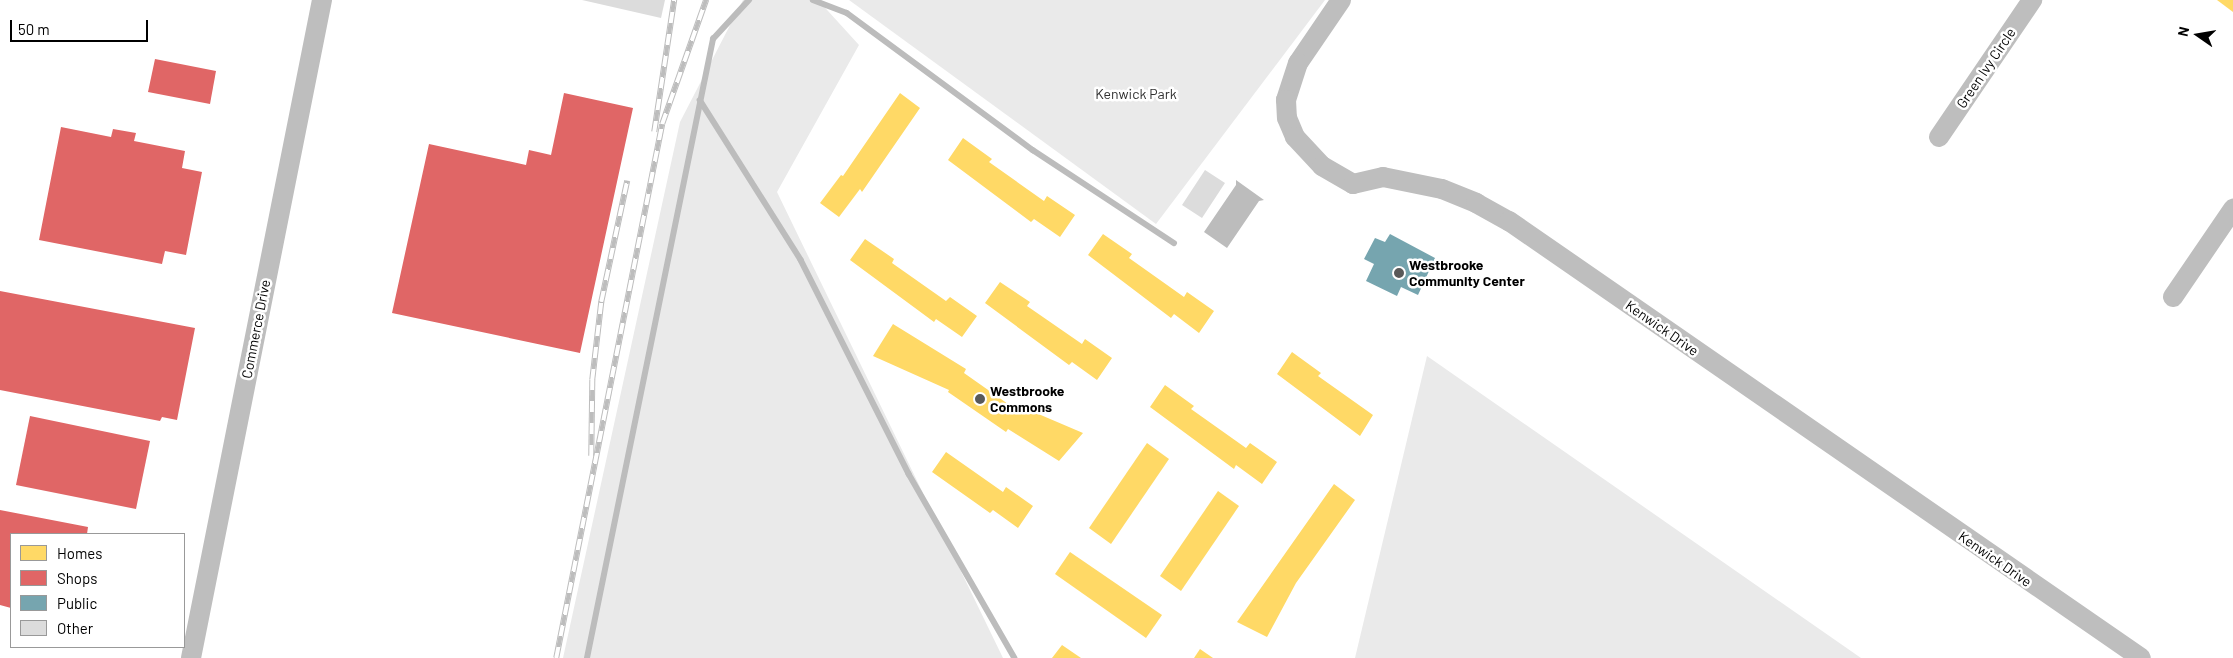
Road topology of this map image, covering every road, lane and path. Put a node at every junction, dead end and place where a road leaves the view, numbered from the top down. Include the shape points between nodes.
1 (322, 0) edge
2 (1341, 0) edge
3 (2032, 0) edge
4 (1939, 137) dead end
5 (2233, 209) edge
6 (2172, 297) dead end
7 (191, 658) edge
8 (2141, 658) edge

1 - 7 street, Commerce Drive
2 - 8 street, Kenwick Drive via 1298,63 1286,100 1287,118 1295,137 1322,166 1353,184 1383,178 1442,189 1476,202 1509,221
3 - 4 street, Green Ivy Circle
5 - 6 street

